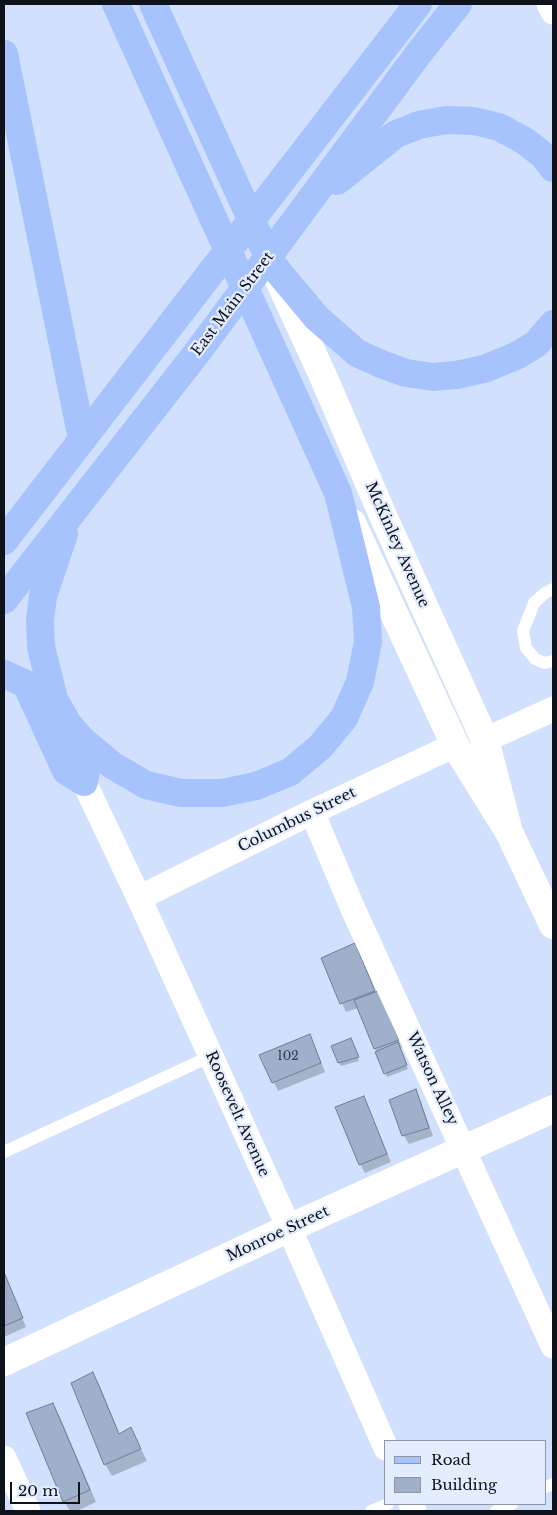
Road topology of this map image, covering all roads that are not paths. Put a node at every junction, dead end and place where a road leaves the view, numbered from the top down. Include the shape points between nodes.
1 (116, 4) edge
2 (153, 4) edge
3 (418, 4) edge
4 (458, 4) edge
5 (549, 4) edge
6 (553, 12) edge
7 (4, 54) edge
8 (553, 168) edge
9 (308, 204) junction
10 (271, 263) junction
11 (553, 324) edge
12 (82, 439) junction
13 (338, 492) junction
14 (70, 516) junction
15 (4, 541) edge
16 (553, 589) edge
17 (4, 600) edge
18 (553, 661) edge
19 (4, 674) edge
20 (553, 709) edge
21 (68, 724) junction
22 (485, 740) junction
23 (455, 745) junction
24 (84, 782) junction
25 (312, 812) junction
26 (509, 832) junction
27 (139, 898) junction
28 (553, 925) edge
29 (211, 1056) junction
30 (553, 1109) edge
31 (464, 1149) junction
32 (4, 1152) edge
33 (290, 1228) junction
34 (553, 1346) edge
35 (4, 1362) edge
36 (384, 1443) edge
37 (4, 1458) edge
38 (386, 1505) edge
39 (510, 1505) edge
40 (28, 1511) edge
41 (371, 1511) edge
42 (496, 1511) edge

1 - 13 main road
2 - 10 main road
3 - 12 main road
4 - 9 main road, East Main Street
5 - 6 street
7 - 12 main road
8 - 9 main road via 525,141 499,127 474,120 446,120 396,134
9 - 14 main road, East Main Street
10 - 11 main road via 317,318 357,353 406,373 433,377 484,369 536,344
10 - 22 street, McKinley Avenue
12 - 15 main road
13 - 21 main road via 366,607 368,642 360,682 344,718 320,747 290,772 256,786 222,793 181,793 146,785 112,765
13 - 23 street, McKinley Avenue
14 - 17 main road, East Main Street
14 - 21 main road via 43,596 40,620 41,647 54,699
16 - 18 lane via 534,602 523,630 526,648 534,660
19 - 24 main road via 26,684 66,771
20 - 22 street
21 - 24 main road via 87,764
22 - 26 street, McKinley Avenue
23 - 25 street, Columbus Street
23 - 26 street, McKinley Avenue
24 - 27 street, Roosevelt Avenue
25 - 27 street, Columbus Street
25 - 31 street, Watson Alley via 353,909
26 - 28 street, McKinley Avenue
27 - 29 street, Roosevelt Avenue
29 - 32 lane
29 - 33 street, Roosevelt Avenue
30 - 31 street, Monroe Street
31 - 33 street, Monroe Street
31 - 34 street, Watson Alley
33 - 35 street, Monroe Street
33 - 36 street, Roosevelt Avenue
37 - 40 street
38 - 41 lane
39 - 42 lane

